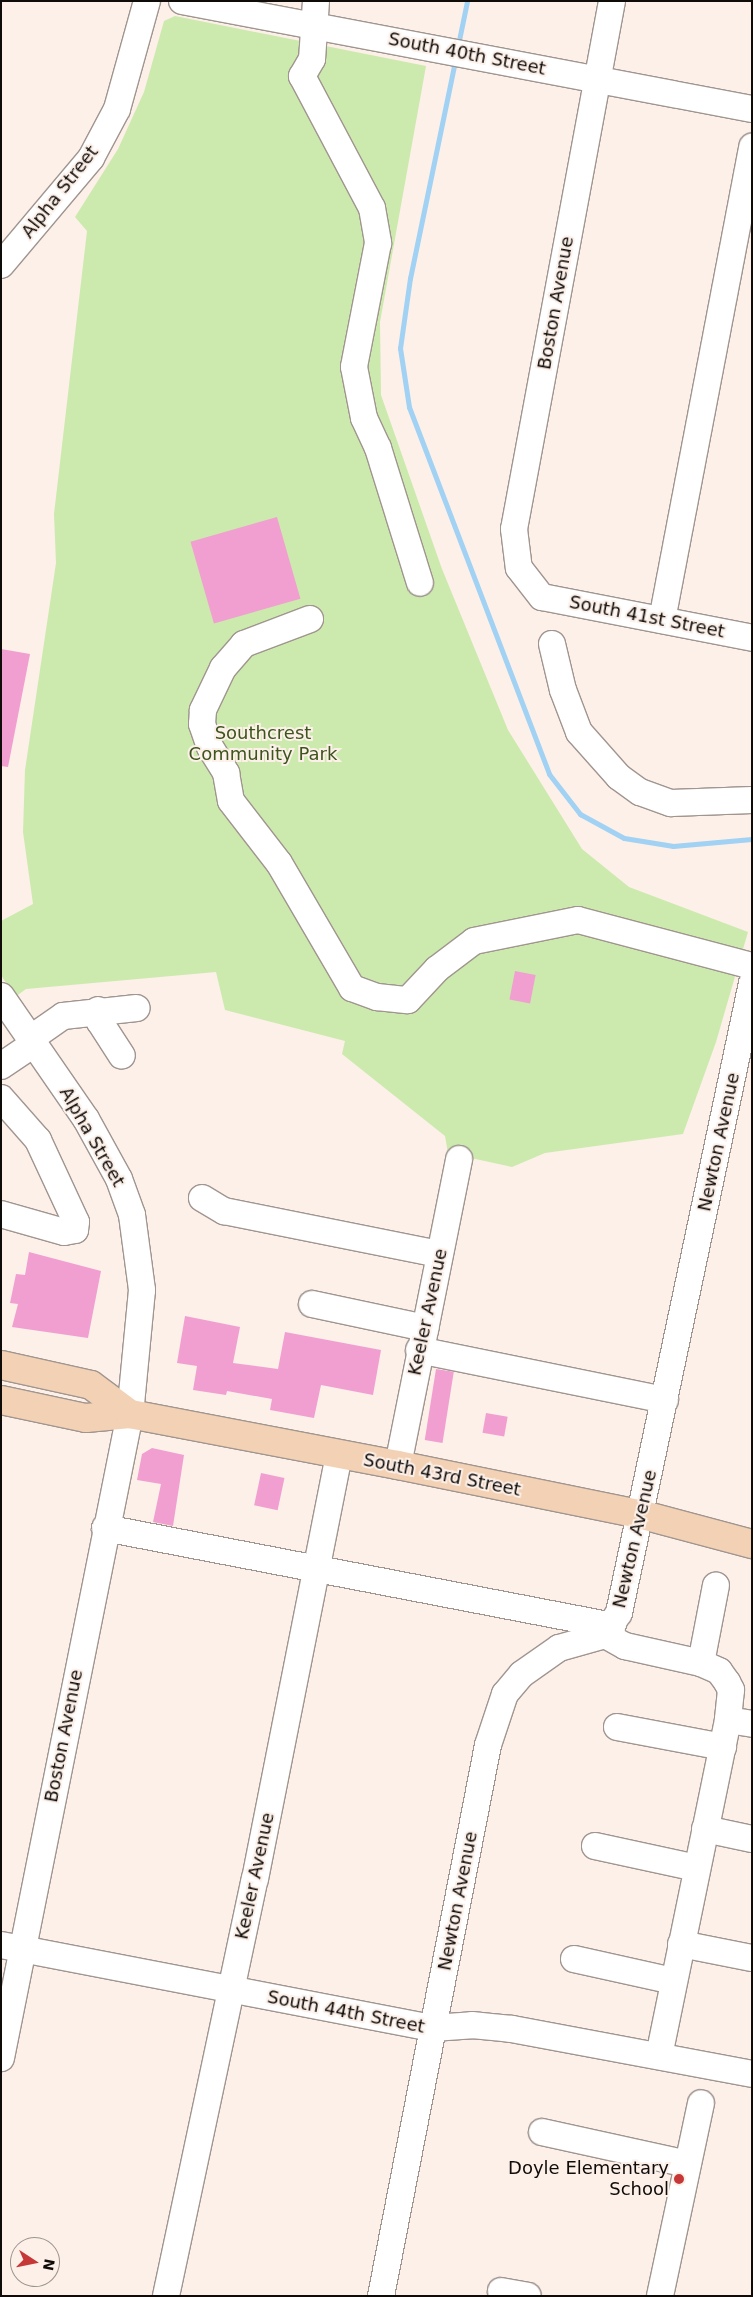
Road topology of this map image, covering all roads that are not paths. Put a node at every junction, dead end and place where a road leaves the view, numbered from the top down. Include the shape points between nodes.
1 (147, 1) edge
2 (182, 1) edge
3 (612, 1) edge
4 (314, 13) edge
5 (597, 79) junction
6 (752, 109) edge
7 (752, 146) edge
8 (1, 265) edge
9 (420, 583) dead end
10 (542, 597) joint
11 (310, 619) dead end
12 (662, 620) junction
13 (752, 638) edge
14 (552, 644) dead end
15 (752, 800) edge
16 (752, 966) edge
17 (752, 983) edge
18 (1, 996) edge
19 (137, 1008) dead end
20 (98, 1010) junction
21 (32, 1041) junction
22 (122, 1056) dead end
23 (1, 1066) edge
24 (1, 1098) edge
25 (459, 1159) dead end
26 (202, 1198) dead end
27 (1, 1214) edge
28 (440, 1254) junction
29 (312, 1304) dead end
30 (422, 1339) junction
31 (1, 1365) edge
32 (1, 1400) edge
33 (665, 1400) junction
34 (130, 1414) junction
35 (339, 1456) junction
36 (398, 1465) junction
37 (643, 1515) junction
38 (105, 1528) junction
39 (752, 1544) edge
40 (318, 1571) junction
41 (716, 1585) dead end
42 (609, 1631) junction
43 (701, 1663) junction
44 (740, 1722) edge
45 (617, 1727) dead end
46 (722, 1747) junction
47 (705, 1829) junction
48 (752, 1839) edge
49 (595, 1846) dead end
50 (697, 1868) junction
51 (681, 1944) junction
52 (12, 1947) edge
53 (752, 1958) edge
54 (574, 1959) dead end
55 (673, 1981) junction
56 (232, 1989) junction
57 (433, 2028) junction
58 (659, 2056) junction
59 (1, 2058) edge
60 (752, 2074) edge
61 (701, 2103) dead end
62 (542, 2132) dead end
63 (688, 2164) junction
64 (501, 2291) dead end
65 (664, 2295) edge
66 (166, 2296) edge
67 (381, 2296) edge
68 (528, 2296) edge

1 - 8 street, Alpha Street via 117,108 91,158
2 - 4 street, South 40th Street
3 - 5 street, Boston Avenue
4 - 5 street, South 40th Street via 418,44
4 - 9 street via 312,59 302,76 372,208 378,243 354,367 364,418 378,448
5 - 6 street, South 40th Street
5 - 10 street, Boston Avenue via 514,529 519,568
7 - 12 street
10 - 12 street, South 41st Street
11 - 16 street via 244,644 223,668 203,710 202,724 210,747 226,773 231,801 279,863 352,988 377,997 408,1000 437,969 474,941 578,920
12 - 13 street, South 41st Street
14 - 15 street via 563,690 579,732 618,778 640,792 671,803
17 - 33 street, Newton Avenue
18 - 21 street, Alpha Street
19 - 20 street
20 - 21 street via 63,1016
20 - 22 street via 100,1022
21 - 23 street
21 - 34 street, Alpha Street via 86,1119 119,1178 132,1215 142,1290
24 - 27 street via 38,1140 76,1222 76,1230 64,1232
25 - 28 street, Keeler Avenue
26 - 28 street via 224,1211
28 - 30 street, Keeler Avenue
29 - 30 street
30 - 33 street
30 - 36 street, Keeler Avenue
31 - 34 main road, South 43rd Street via 91,1385
32 - 34 main road, South 43rd Street via 86,1418
33 - 37 street, Newton Avenue
34 - 35 main road, South 43rd Street
34 - 38 street, Boston Avenue
35 - 36 main road, South 43rd Street
35 - 40 street, Keeler Avenue
36 - 37 main road, South 43rd Street
37 - 39 main road, South 43rd Street
37 - 42 street, Newton Avenue via 620,1613
38 - 40 street
38 - 52 street, Boston Avenue
40 - 42 street
40 - 56 street, Keeler Avenue
41 - 43 street
42 - 43 street via 625,1646
42 - 57 street, Newton Avenue via 545,1655 505,1694 488,1745
43 - 44 street via 719,1672 727,1682
44 - 46 street
45 - 46 street
46 - 47 street
47 - 48 street
47 - 50 street
49 - 50 street
50 - 51 street
51 - 53 street
51 - 55 street
52 - 56 street, South 44th Street
52 - 59 street, Boston Avenue
54 - 55 street
55 - 58 street
56 - 57 street, South 44th Street
56 - 66 street, Keeler Avenue
57 - 58 street, South 44th Street via 472,2025 512,2029
57 - 67 street, Newton Avenue
58 - 60 street, South 44th Street
61 - 63 street
62 - 63 street
63 - 65 street
64 - 68 street

